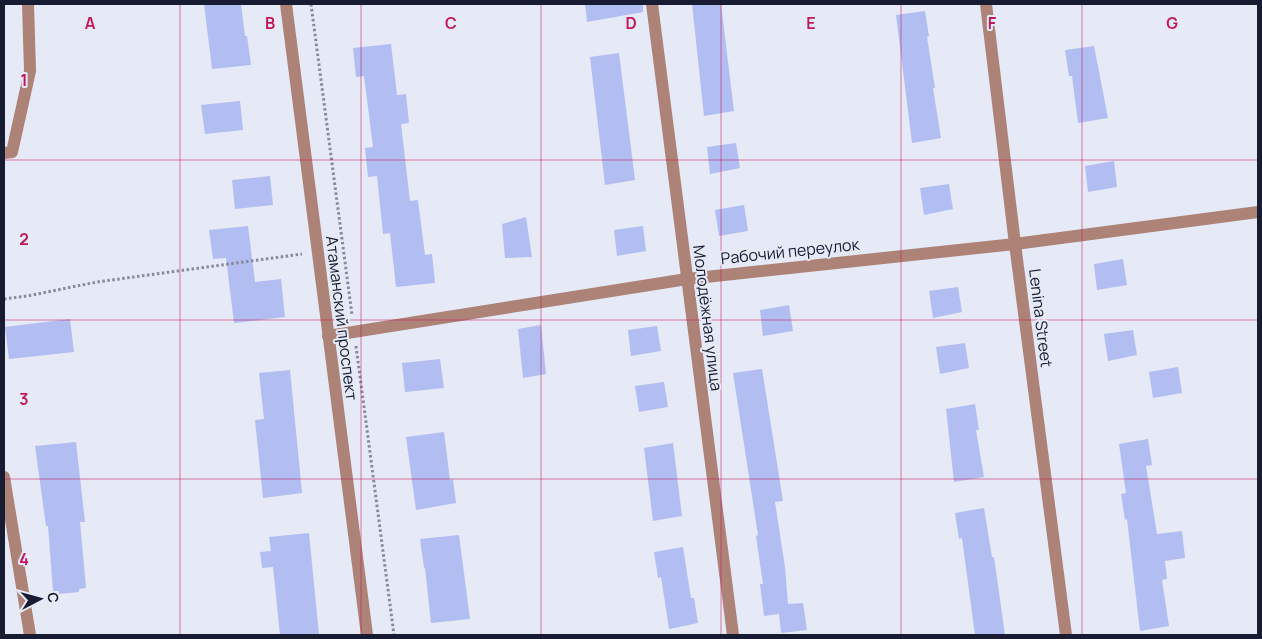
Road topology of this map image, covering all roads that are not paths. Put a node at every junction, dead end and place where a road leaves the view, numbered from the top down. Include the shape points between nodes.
1 (28, 4) edge
2 (286, 4) edge
3 (652, 4) edge
4 (986, 4) edge
5 (4, 153) edge
6 (1258, 212) edge
7 (1015, 244) junction
8 (686, 279) junction
9 (328, 336) junction
10 (4, 477) edge
11 (30, 635) edge
12 (367, 635) edge
13 (733, 635) edge
14 (1066, 635) edge

1 - 5 street via 30,71 12,152
2 - 9 street, Атаманский проспект
3 - 8 street, Молодёжная улица
4 - 7 street, Lenina Street
6 - 7 street, Рабочий переулок
7 - 8 street, Рабочий переулок
7 - 14 street, Lenina Street
8 - 9 street, Рабочий переулок
8 - 13 street, Молодёжная улица
9 - 12 street, Атаманский проспект
10 - 11 street

